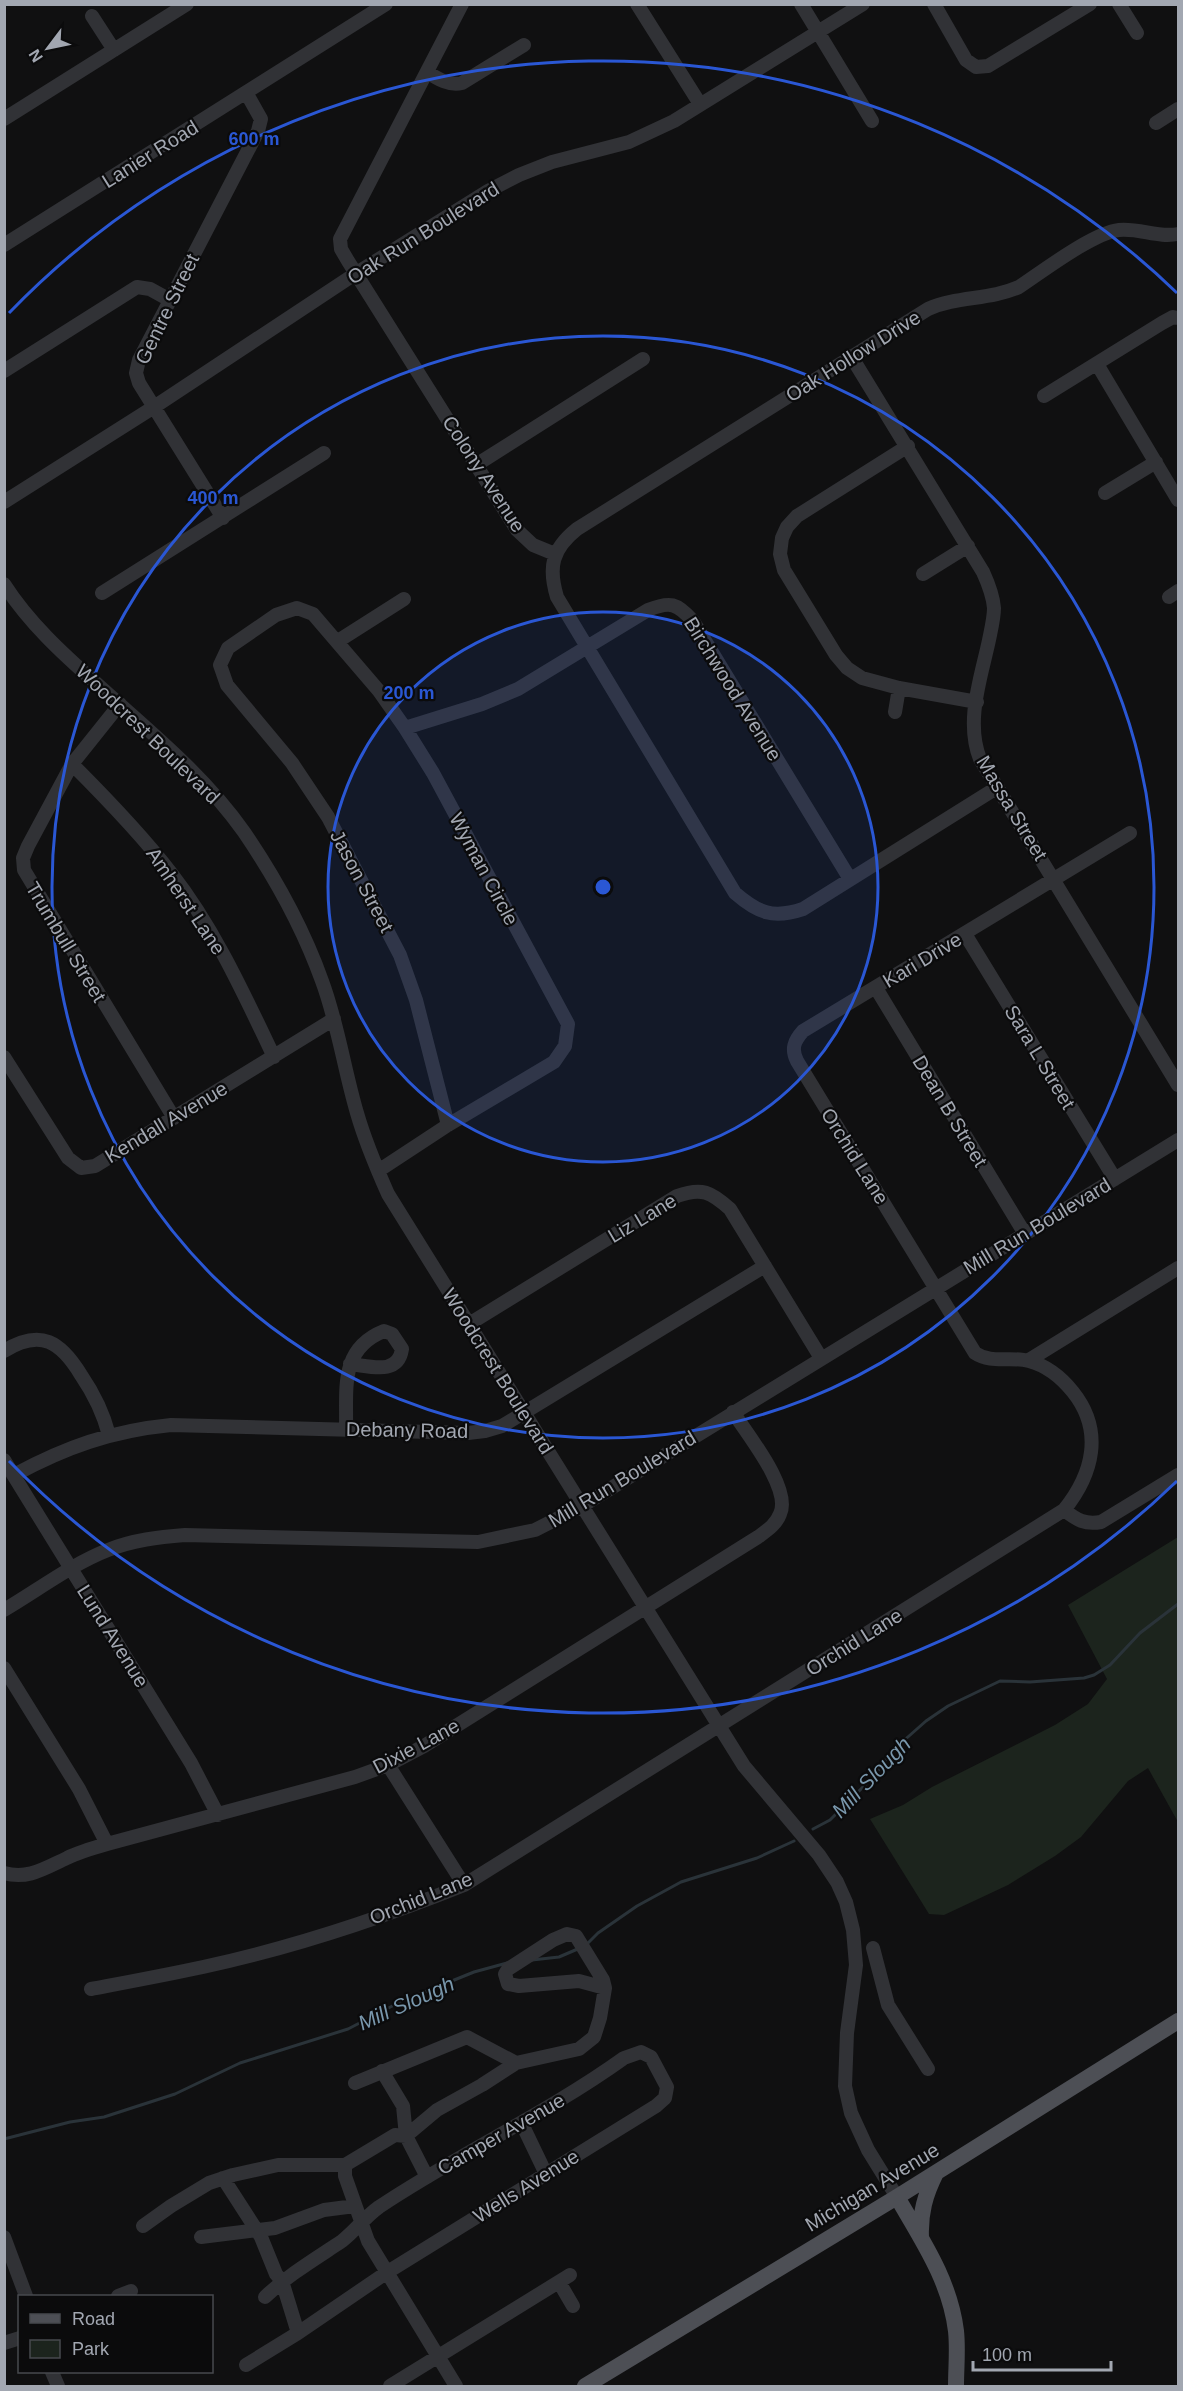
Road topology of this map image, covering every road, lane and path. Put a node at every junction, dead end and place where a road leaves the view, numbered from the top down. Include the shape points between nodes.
1 (187, 4) edge
2 (387, 4) edge
3 (462, 4) edge
4 (637, 4) edge
5 (801, 4) edge
6 (863, 4) edge
7 (934, 4) edge
8 (1090, 4) edge
9 (1119, 4) edge
10 (93, 16) dead end
11 (818, 32) junction
12 (1137, 33) dead end
13 (524, 45) dead end
14 (114, 50) junction
15 (427, 72) junction
16 (247, 94) junction
17 (700, 104) junction
18 (1179, 109) edge
19 (4, 119) edge
20 (872, 121) dead end
21 (1156, 123) dead end
22 (1179, 234) edge
23 (4, 245) edge
24 (355, 274) junction
25 (170, 300) junction
26 (1179, 318) edge
27 (851, 356) junction
28 (643, 359) dead end
29 (1097, 364) junction
30 (4, 371) edge
31 (1044, 396) dead end
32 (154, 407) junction
33 (908, 446) junction
34 (324, 453) dead end
35 (1156, 462) junction
36 (476, 465) junction
37 (1105, 493) dead end
38 (1179, 500) edge
39 (4, 502) edge
40 (223, 518) junction
41 (968, 546) junction
42 (555, 554) junction
43 (922, 574) dead end
44 (4, 584) edge
45 (102, 593) dead end
46 (404, 598) dead end
47 (338, 640) junction
48 (587, 647) junction
49 (220, 665) joint
50 (899, 688) junction
51 (976, 702) junction
52 (120, 704) junction
53 (895, 712) dead end
54 (405, 728) junction
55 (72, 765) junction
56 (998, 787) junction
57 (1130, 833) dead end
58 (850, 879) junction
59 (1054, 879) junction
60 (965, 934) junction
61 (876, 988) junction
62 (334, 1019) junction
63 (794, 1045) joint
64 (4, 1057) edge
65 (274, 1057) junction
66 (1179, 1085) edge
67 (174, 1118) junction
68 (448, 1125) junction
69 (1179, 1140) edge
70 (378, 1171) junction
71 (1115, 1179) junction
72 (1025, 1234) junction
73 (765, 1266) junction
74 (1179, 1268) edge
75 (936, 1288) junction
76 (469, 1324) junction
77 (4, 1351) edge
78 (821, 1358) junction
79 (1029, 1360) junction
80 (350, 1365) dead end
81 (524, 1412) junction
82 (733, 1412) junction
83 (346, 1429) junction
84 (109, 1435) junction
85 (4, 1460) edge
86 (14, 1475) junction
87 (1179, 1475) edge
88 (582, 1506) junction
89 (1064, 1510) junction
90 (71, 1569) junction
91 (646, 1607) junction
92 (4, 1610) edge
93 (4, 1668) edge
94 (719, 1726) junction
95 (388, 1765) junction
96 (218, 1815) junction
97 (107, 1844) junction
98 (4, 1872) edge
99 (464, 1885) junction
100 (873, 1948) dead end
101 (855, 1985) junction
102 (605, 1988) junction
103 (91, 1989) dead end
104 (882, 1989) junction
105 (1179, 2021) edge
106 (641, 2052) joint
107 (516, 2063) junction
108 (928, 2070) dead end
109 (382, 2072) junction
110 (354, 2083) dead end
111 (522, 2124) junction
112 (406, 2136) junction
113 (345, 2165) junction
114 (937, 2172) junction
115 (546, 2174) junction
116 (427, 2177) junction
117 (223, 2178) junction
118 (897, 2197) junction
119 (355, 2206) junction
120 (362, 2220) junction
121 (143, 2226) dead end
122 (257, 2231) junction
123 (4, 2237) edge
124 (201, 2237) dead end
125 (921, 2238) junction
126 (386, 2273) junction
127 (282, 2281) junction
128 (131, 2291) dead end
129 (26, 2295) edge
130 (121, 2295) edge
131 (265, 2297) dead end
132 (573, 2306) dead end
133 (298, 2333) junction
134 (437, 2357) junction
135 (246, 2365) dead end
136 (390, 2386) edge
137 (456, 2386) edge
138 (585, 2386) edge
139 (956, 2386) edge

1 - 14 street
2 - 16 street, Lanier Road
3 - 15 street, Colony Avenue
4 - 17 street
5 - 11 street
6 - 11 street, Oak Run Boulevard
7 - 8 street via 966,60 976,67 988,66
9 - 12 street
10 - 14 street
11 - 17 street, Oak Run Boulevard
11 - 20 street
13 - 15 street via 462,83 454,85
14 - 19 street
15 - 24 street, Colony Avenue via 340,239 341,249
16 - 23 street, Lanier Road
16 - 25 street, Gentre Street via 261,119 258,131
17 - 24 street, Oak Run Boulevard via 629,142 519,175
18 - 21 street
22 - 27 street, Oak Hollow Drive via 1110,231 1019,287 1004,294 939,304
24 - 32 street, Oak Run Boulevard
24 - 36 street, Colony Avenue
25 - 30 street via 150,288 137,287
25 - 32 street, Gentre Street via 136,373
26 - 29 street via 1162,323
27 - 33 street, Massa Street
27 - 42 street, Oak Hollow Drive via 577,529 564,539
28 - 36 street
29 - 31 street
29 - 35 street
32 - 39 street, Oak Run Boulevard
32 - 40 street, Gentre Street
33 - 41 street, Massa Street
33 - 50 street via 797,516 787,526 780,554 784,570 847,668 862,678
34 - 40 street
35 - 37 street
35 - 38 street
36 - 42 street, Colony Avenue via 517,530 533,545
40 - 45 street
41 - 43 street
41 - 51 street, Massa Street via 983,572 994,608
42 - 48 street via 551,577 557,597
44 - 52 street, Woodcrest Boulevard via 55,647
46 - 47 street
47 - 49 street, Wyman Circle via 313,614 297,608 276,615 228,648
47 - 54 street, Wyman Circle
48 - 54 street, Birchwood Avenue via 518,689
48 - 58 street via 735,893 751,907 770,914 789,914
48 - 58 street, Birchwood Avenue via 662,604 683,609
49 - 68 street, Jason Street via 227,685 292,763 328,817 400,954
50 - 51 street
50 - 53 street
51 - 56 street, Massa Street via 975,746
52 - 55 street, Trumbull Street
52 - 62 street, Woodcrest Boulevard via 218,799 243,831 290,906 323,982
54 - 68 street, Wyman Circle via 568,1024 565,1046 554,1062
55 - 65 street, Amherst Lane via 124,815 172,874 206,924
55 - 67 street, Trumbull Street via 23,858 24,870
56 - 58 street
56 - 59 street, Massa Street
57 - 59 street, Kari Drive
59 - 60 street, Kari Drive
59 - 66 street, Massa Street
60 - 61 street, Kari Drive
60 - 71 street, Sara L Street
61 - 63 street, Kari Drive via 803,1031
61 - 72 street, Dean B Street
62 - 65 street, Kendall Avenue
62 - 70 street, Woodcrest Boulevard via 357,1113
63 - 75 street, Orchid Lane via 797,1061
64 - 67 street, Kendall Avenue via 68,1158 81,1168 95,1166
65 - 67 street, Kendall Avenue
68 - 70 street, Wyman Circle
69 - 71 street, Mill Run Boulevard
70 - 76 street, Woodcrest Boulevard via 388,1194
71 - 72 street, Mill Run Boulevard
72 - 75 street, Mill Run Boulevard
73 - 76 street, Liz Lane via 730,1209 717,1197 693,1190 677,1196
73 - 78 street, Liz Lane
73 - 81 street, Debany Road
74 - 79 street
75 - 78 street, Mill Run Boulevard
75 - 79 street, Orchid Lane via 975,1353 982,1358
76 - 81 street, Woodcrest Boulevard
77 - 84 street via 26,1340 42,1340 70,1357 96,1398
78 - 82 street, Mill Run Boulevard
79 - 89 street, Orchid Lane via 1061,1377 1080,1401 1089,1422 1090,1462 1078,1492
80 - 83 street
81 - 83 street, Debany Road via 502,1426 468,1433
81 - 88 street, Woodcrest Boulevard
82 - 88 street, Mill Run Boulevard
82 - 91 street, Dixie Lane via 778,1482 781,1513 758,1537
83 - 84 street, Debany Road via 171,1425
84 - 86 street, Debany Road via 63,1451
85 - 86 street, Lund Avenue
86 - 90 street, Lund Avenue
87 - 89 street via 1101,1522 1078,1521
88 - 90 street, Mill Run Boulevard via 535,1530 478,1542 185,1535 156,1537 108,1550
88 - 91 street, Woodcrest Boulevard
89 - 94 street, Orchid Lane
90 - 92 street, Mill Run Boulevard
90 - 96 street, Lund Avenue via 191,1763
91 - 94 street, Woodcrest Boulevard
91 - 95 street, Dixie Lane
93 - 97 street via 79,1789
94 - 99 street, Orchid Lane
94 - 101 street, Woodcrest Boulevard via 750,1774 814,1848 837,1882 853,1930
95 - 96 street, Dixie Lane
95 - 99 street
96 - 97 street, Dixie Lane
97 - 98 street, Dixie Lane via 29,1875
99 - 103 street, Orchid Lane via 264,1952
100 - 104 street
101 - 104 street
101 - 118 street, Woodcrest Boulevard via 847,2033 845,2086 851,2113 868,2150
102 - 102 street via 576,1936 567,1934 508,1969 505,1979 513,1986 579,1981
102 - 107 street via 594,2037 579,2049
104 - 108 street via 895,2020
105 - 114 main road, Michigan Avenue
106 - 111 street, Camper Avenue via 624,2058
106 - 115 street, Wells Avenue via 651,2056 667,2087 665,2098
107 - 109 street via 467,2037
107 - 112 street via 437,2110
109 - 110 street
109 - 112 street via 403,2106
111 - 115 street
111 - 116 street, Camper Avenue
112 - 113 street via 395,2135
112 - 116 street
113 - 117 street via 278,2164
113 - 119 street
114 - 118 main road, Michigan Avenue
114 - 125 main road via 923,2203
115 - 126 street, Wells Avenue
116 - 120 street, Camper Avenue
117 - 121 street
117 - 122 street
118 - 125 main road
118 - 138 main road, Michigan Avenue
119 - 120 street
119 - 122 street via 324,2210
120 - 126 street via 368,2241
120 - 127 street, Camper Avenue via 345,2239
122 - 124 street
122 - 127 street
123 - 129 street
125 - 139 main road via 934,2259 951,2303 956,2334
126 - 133 street, Wells Avenue
126 - 134 street
127 - 131 street, Camper Avenue
127 - 133 street
128 - 130 street
132 - 134 street via 564,2279
133 - 135 street, Wells Avenue
134 - 136 street
134 - 137 street

